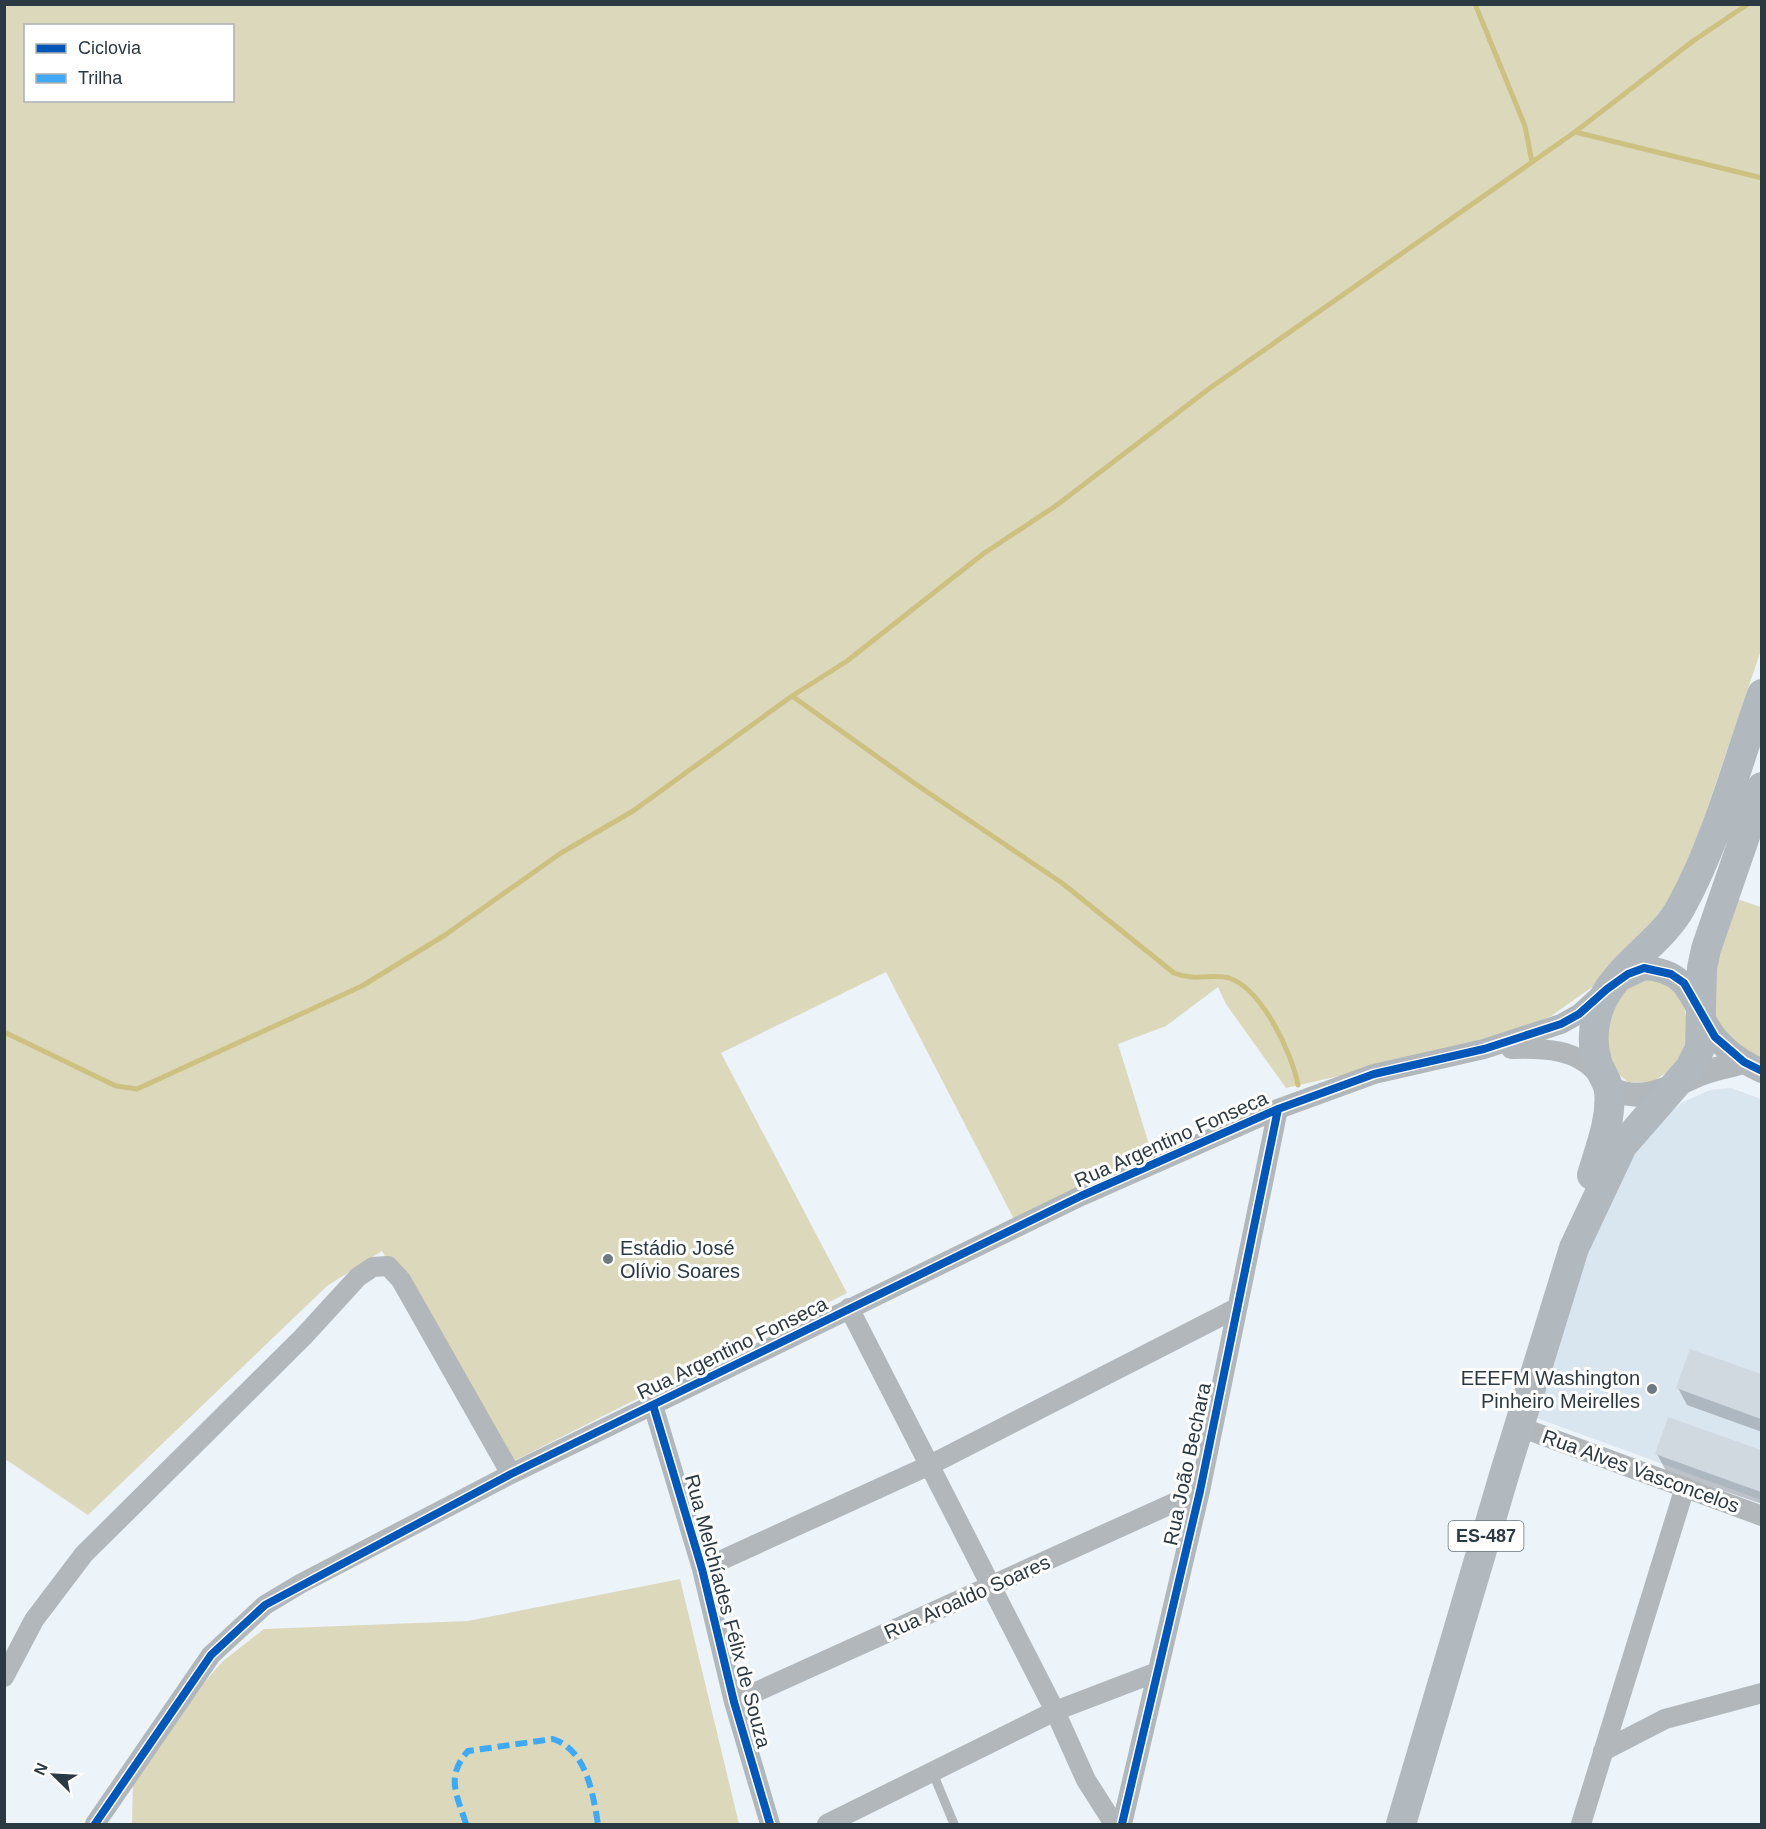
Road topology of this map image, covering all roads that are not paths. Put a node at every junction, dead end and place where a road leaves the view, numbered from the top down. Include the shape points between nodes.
1 (1761, 694) edge
2 (1761, 787) edge
3 (1607, 988) junction
4 (1701, 1014) junction
5 (1484, 1049) junction
6 (1753, 1067) edge
7 (1672, 1087) junction
8 (1609, 1088) junction
9 (1278, 1109) junction
10 (1575, 1248) junction
11 (849, 1308) junction
12 (1236, 1309) junction
13 (653, 1405) junction
14 (1520, 1427) junction
15 (930, 1465) junction
16 (511, 1474) junction
17 (1685, 1487) junction
18 (1200, 1491) junction
19 (1761, 1516) edge
20 (702, 1569) junction
21 (991, 1587) junction
22 (1157, 1672) junction
23 (4, 1677) edge
24 (1761, 1693) edge
25 (734, 1702) junction
26 (1055, 1712) junction
27 (1603, 1751) junction
28 (932, 1772) junction
29 (95, 1824) edge
30 (770, 1824) edge
31 (827, 1824) edge
32 (954, 1824) edge
33 (1114, 1824) edge
34 (1122, 1824) edge
35 (1401, 1824) edge
36 (1581, 1824) edge

1 - 3 main road, ES-487 via 1718,821 1681,908 1650,947
2 - 4 main road, ES-487 via 1706,949 1701,968
3 - 4 street via 1636,970 1654,969 1684,983
3 - 5 street via 1579,1014 1561,1024
3 - 8 main road, ES-487 via 1593,1036 1597,1062
4 - 6 street via 1715,1037
4 - 7 main road, ES-487 via 1696,1059
5 - 8 street via 1536,1048 1569,1054 1584,1061
5 - 9 street, Rua Argentino Fonseca via 1374,1074
6 - 7 street via 1711,1070
7 - 8 street via 1641,1096
7 - 10 main road, ES-487 via 1622,1146
8 - 10 main road, ES-487 via 1607,1125 1585,1197
9 - 11 street, Rua Argentino Fonseca via 1081,1196
9 - 12 street, Rua João Bechara
10 - 14 main road, ES-487
11 - 13 street, Rua Argentino Fonseca
11 - 15 street
12 - 15 street
12 - 18 street, Rua João Bechara
13 - 16 street, Rua Argentino Fonseca
13 - 20 street, Rua Melchíades Félix de Souza
14 - 17 street, Rua Alves Vasconcelos
14 - 35 main road, ES-487
15 - 20 street
15 - 21 street
16 - 23 street via 401,1280 388,1266 373,1267 358,1277 303,1337 84,1554 34,1620
16 - 29 street, Rua Argentino Fonseca via 265,1605 212,1655
17 - 19 street, Rua Alves Vasconcelos
17 - 27 street
18 - 21 street, Rua Aroaldo Soares
18 - 22 street, Rua João Bechara
20 - 25 street, Rua Melchíades Félix de Souza
21 - 25 street, Rua Aroaldo Soares
21 - 26 street
22 - 26 street
22 - 34 street, Rua João Bechara
24 - 27 street via 1665,1719
25 - 30 street, Rua Melchíades Félix de Souza
26 - 28 street
26 - 33 street via 1086,1780
27 - 36 street
28 - 31 street
28 - 32 lane

